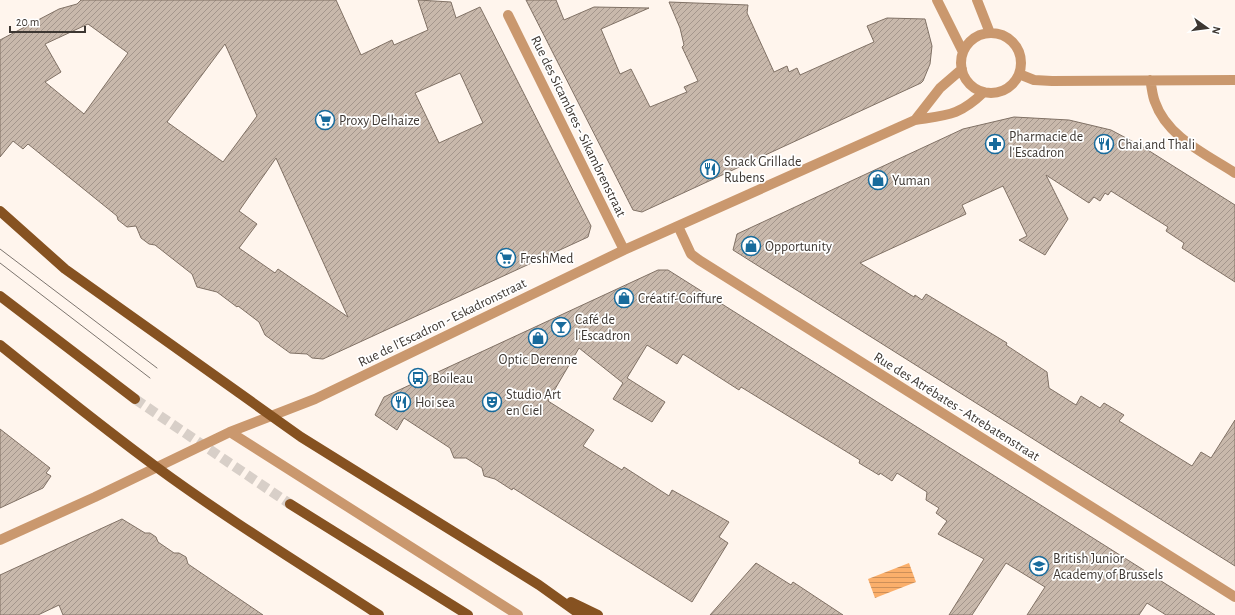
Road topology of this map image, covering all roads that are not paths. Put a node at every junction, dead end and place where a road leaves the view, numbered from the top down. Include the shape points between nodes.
1 (937, 0) edge
2 (976, 0) edge
3 (508, 15) dead end
4 (990, 33) junction
5 (963, 52) junction
6 (962, 69) junction
7 (1019, 74) junction
8 (1150, 80) junction
9 (1235, 80) edge
10 (984, 92) junction
11 (915, 120) junction
12 (1235, 173) edge
13 (0, 211) edge
14 (678, 226) junction
15 (624, 250) junction
16 (0, 296) edge
17 (0, 345) edge
18 (135, 399) tunnel mouth
19 (270, 416) junction
20 (230, 432) junction
21 (156, 467) junction
22 (290, 504) tunnel mouth
23 (0, 540) edge
24 (539, 585) junction
25 (1235, 597) edge
26 (380, 615) edge
27 (468, 615) edge
28 (518, 615) edge
29 (581, 615) edge
30 (598, 615) edge

1 - 5 street
2 - 4 street
3 - 15 street, Rue des Sicambres - Sikambrenstraat
4 - 5 street via 970,42
4 - 7 street via 1002,35 1012,41 1021,62
5 - 6 street
6 - 10 street via 970,84
6 - 11 street, Rue de l'Escadron - Eskadronstraat via 940,88
7 - 8 street via 1034,80 1052,81
7 - 10 street via 1001,91
8 - 9 street
8 - 12 street via 1155,102 1164,120 1178,137
10 - 11 street, Rue de l'Escadron - Eskadronstraat via 969,106 953,114
11 - 14 street, Rue de l'Escadron - Eskadronstraat
13 - 19 main road via 65,269
14 - 15 street, Rue de l'Escadron - Eskadronstraat
14 - 25 street, Rue des Atrébates - Atrebatenstraat via 691,254 699,260
15 - 19 street, Rue de l'Escadron - Eskadronstraat via 315,399
16 - 18 main road
17 - 21 main road
19 - 20 street, Rue de l'Escadron - Eskadronstraat
19 - 24 main road
20 - 21 street, Rue de l'Escadron - Eskadronstraat
20 - 28 street
21 - 23 street, Rue de l'Escadron - Eskadronstraat
21 - 26 main road
22 - 27 main road
24 - 29 main road
24 - 30 main road

